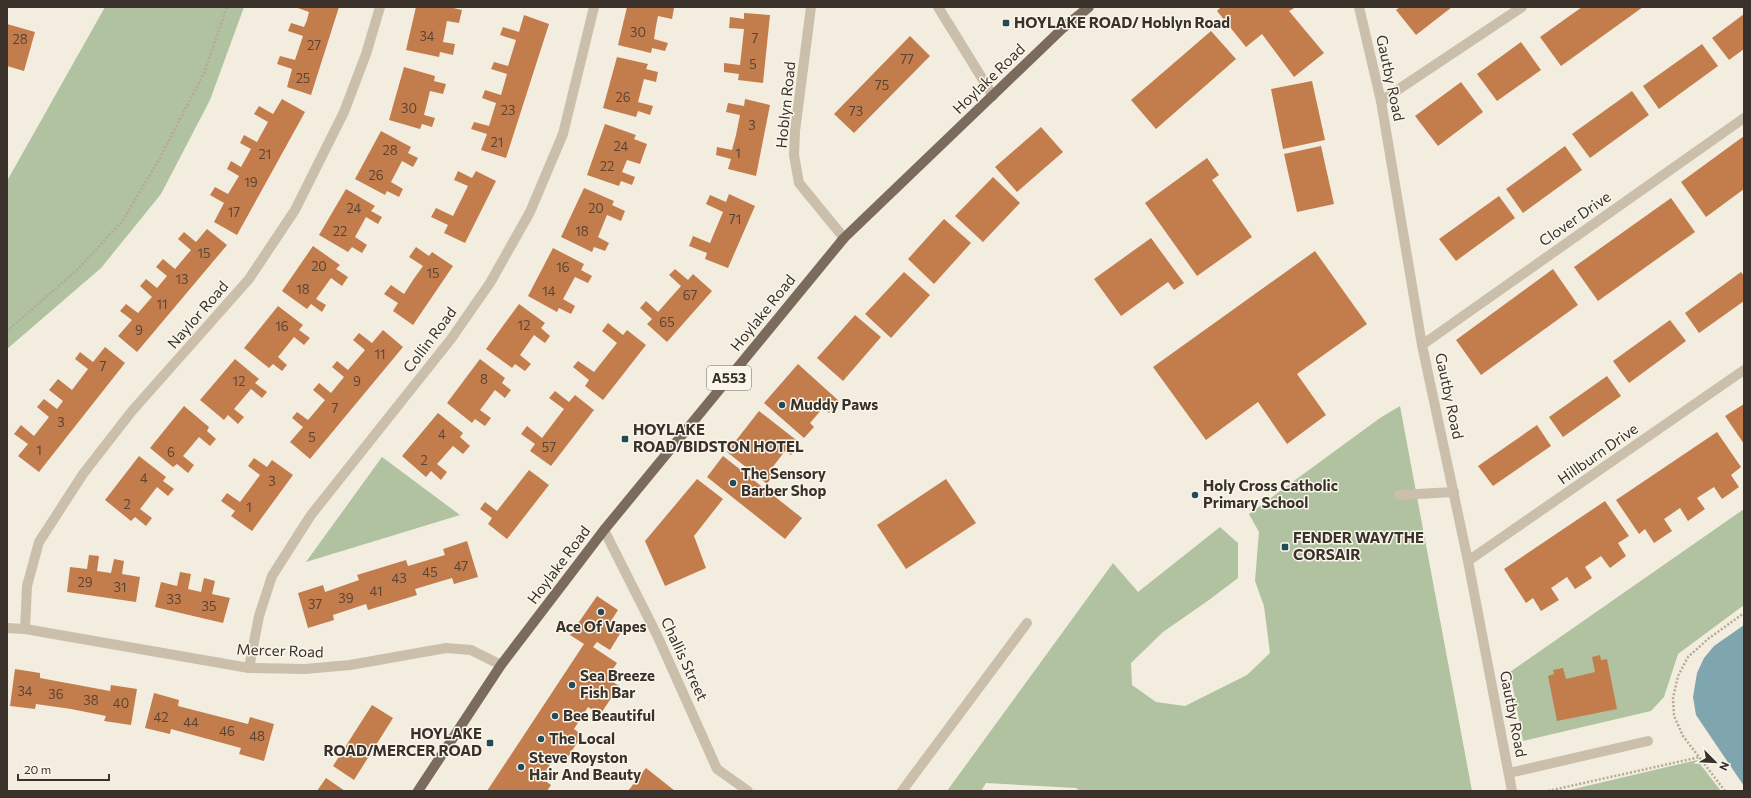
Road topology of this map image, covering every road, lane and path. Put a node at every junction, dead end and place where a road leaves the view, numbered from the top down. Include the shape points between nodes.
1 (227, 7) edge
2 (380, 7) edge
3 (594, 7) edge
4 (811, 7) edge
5 (938, 7) edge
6 (1088, 7) edge
7 (1359, 7) edge
8 (1522, 7) edge
9 (993, 96) junction
10 (1381, 101) junction
11 (1744, 118) edge
12 (844, 238) junction
13 (7, 331) edge
14 (1422, 345) junction
15 (1744, 370) edge
16 (1454, 492) junction
17 (1399, 495) dead end
18 (604, 530) junction
19 (1468, 562) junction
20 (1744, 613) edge
21 (1027, 623) dead end
22 (7, 628) edge
23 (25, 629) junction
24 (501, 665) junction
25 (249, 668) junction
26 (1648, 741) dead end
27 (1700, 756) junction
28 (1509, 773) junction
29 (418, 791) edge
30 (748, 791) edge
31 (902, 791) edge
32 (1512, 791) edge
33 (1548, 791) edge
34 (1725, 791) edge

1 - 13 path via 204,73 160,158 123,220 78,269
2 - 23 street, Naylor Road via 344,112 295,210 250,279 132,411 83,474 39,542 27,586
3 - 25 street, Collin Road via 563,134 530,212 490,283 455,333 312,515 272,576 259,616
4 - 12 street, Hoblyn Road via 794,155 799,183
5 - 9 street
6 - 9 main road, Hoylake Road / A553
7 - 10 street, Gautby Road
8 - 10 street
9 - 12 main road, Hoylake Road / A553
10 - 14 street, Gautby Road
11 - 14 street, Clover Drive
12 - 18 main road, Hoylake Road / A553
14 - 16 street, Gautby Road
15 - 19 street, Hillburn Drive
16 - 17 street
16 - 19 street, Gautby Road
18 - 24 main road, Hoylake Road / A553
18 - 30 street, Challis Street via 657,634 718,769
19 - 28 street, Gautby Road
20 - 27 path via 1688,657 1678,676 1673,698 1674,716 1683,736
21 - 31 street
22 - 23 street, Mercer Road
23 - 25 street, Mercer Road
24 - 25 street, Mercer Road via 471,650 446,648 305,670
24 - 29 main road, Hoylake Road / A553
26 - 28 street
27 - 33 path
27 - 34 path
28 - 32 street, Gautby Road

